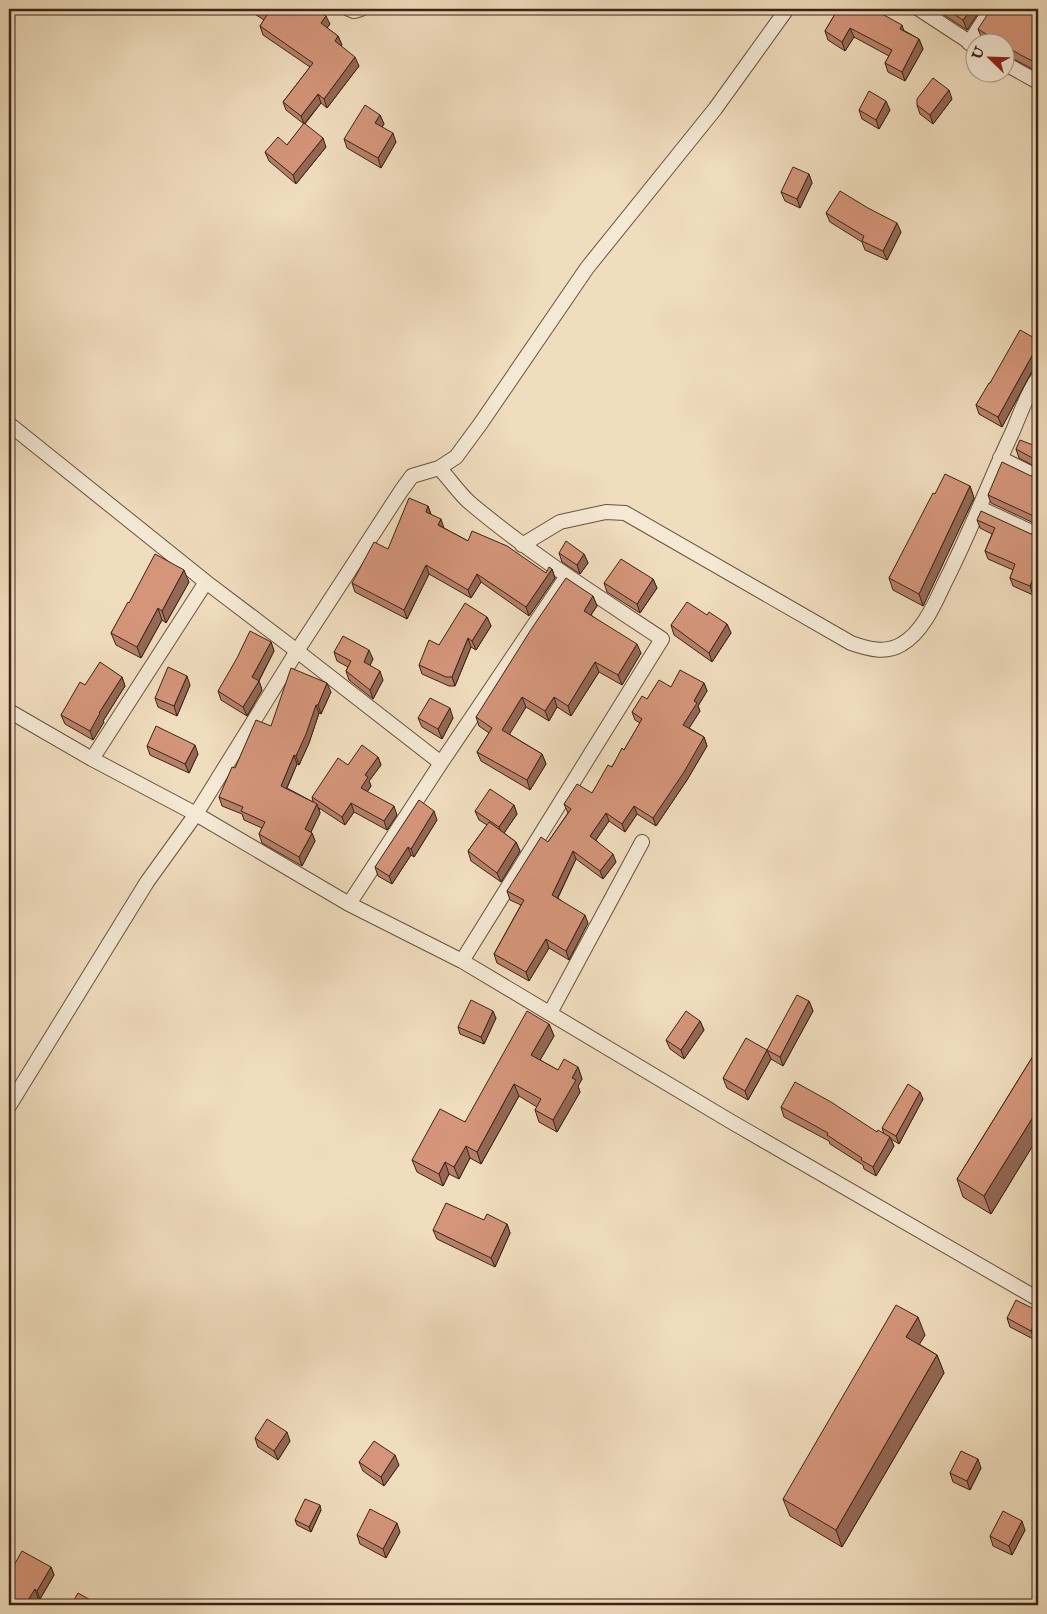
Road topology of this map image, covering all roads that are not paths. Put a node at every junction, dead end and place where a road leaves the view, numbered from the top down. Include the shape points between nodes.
1 (349, 9) edge
2 (360, 9) edge
3 (787, 9) edge
4 (919, 9) edge
5 (991, 9) edge
6 (979, 32) edge
7 (964, 39) edge
8 (1014, 68) edge
9 (1038, 82) edge
10 (1038, 378) edge
11 (9, 424) edge
12 (1000, 458) junction
13 (439, 468) junction
14 (1038, 476) edge
15 (980, 508) junction
16 (1038, 536) edge
17 (522, 545) junction
18 (567, 576) junction
19 (206, 582) junction
20 (297, 652) junction
21 (9, 711) edge
22 (92, 759) junction
23 (440, 763) junction
24 (196, 814) junction
25 (642, 842) dead end
26 (349, 904) junction
27 (462, 961) junction
28 (550, 1013) junction
29 (9, 1106) edge
30 (1038, 1299) edge

1 - 2 street
3 - 13 street via 714,109 587,268 456,457
4 - 7 street
5 - 6 street
8 - 9 street
10 - 12 street
11 - 19 street
12 - 14 street
12 - 15 street
13 - 17 street via 467,500
13 - 20 street via 412,476 401,490
15 - 16 street
15 - 17 street via 933,607 902,645 886,650 851,643 625,514 606,512 560,522
17 - 18 street
18 - 23 street
18 - 27 street via 662,639
19 - 20 street
19 - 22 street
20 - 23 street
20 - 24 street
21 - 22 street
22 - 24 street
23 - 26 street
24 - 26 street
24 - 29 street via 147,882
25 - 28 street
26 - 27 street
27 - 28 street
28 - 30 street

